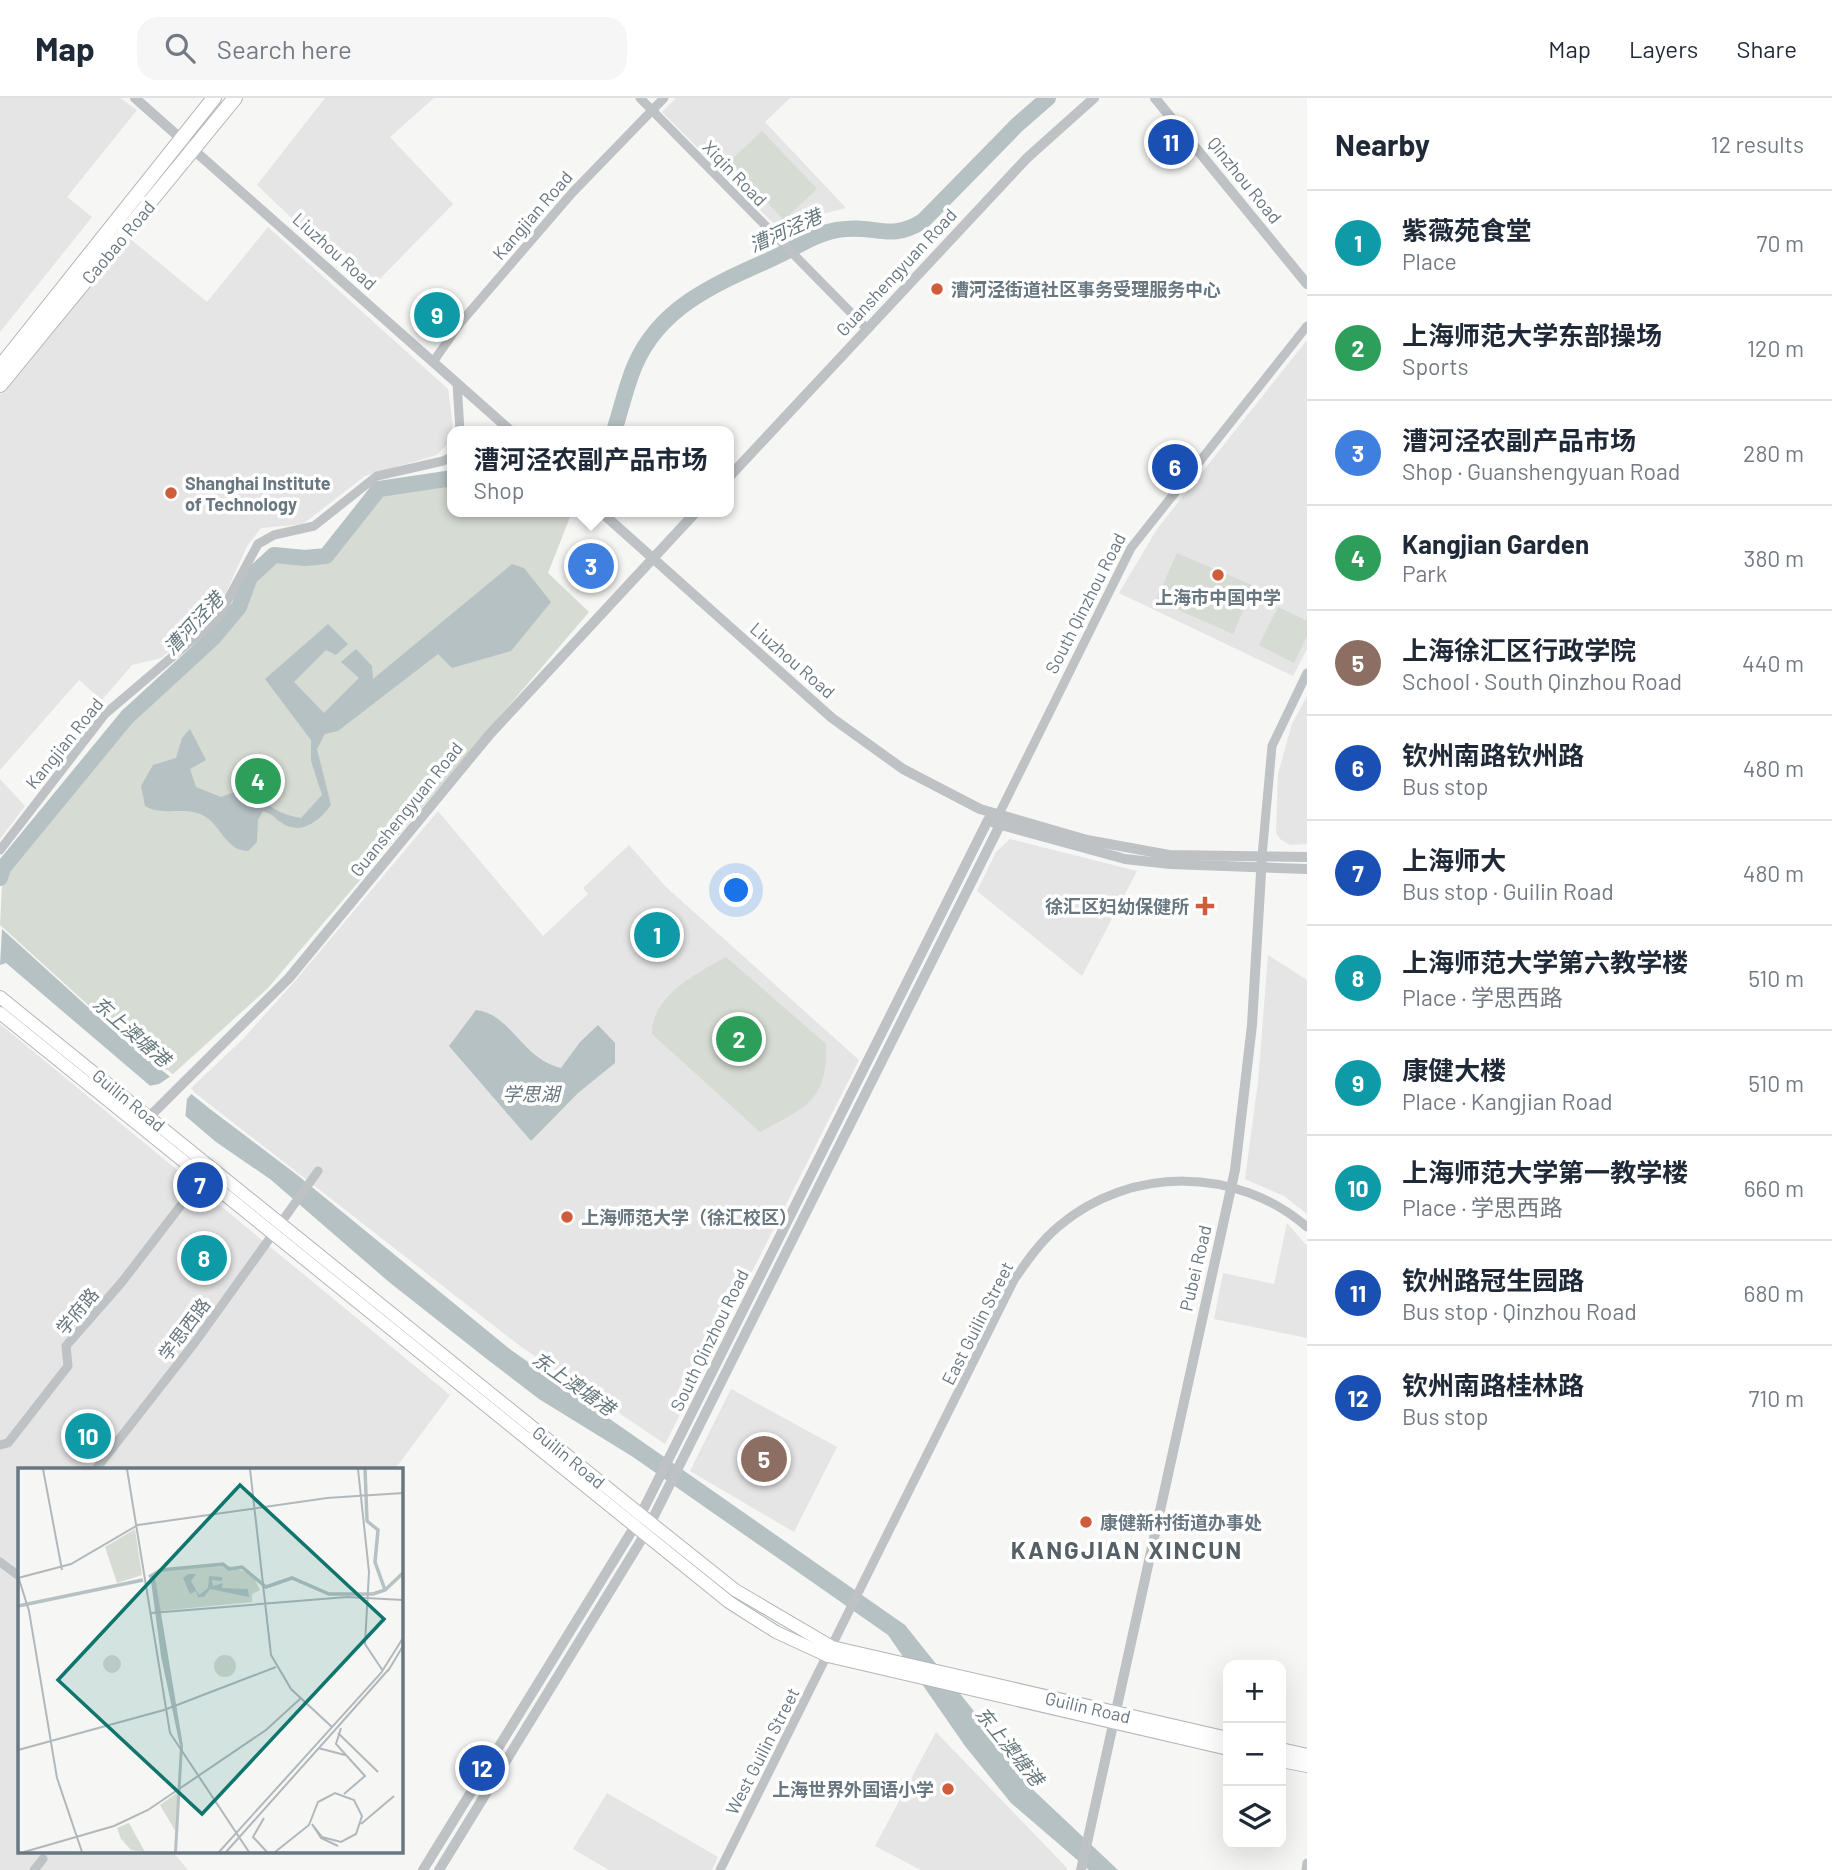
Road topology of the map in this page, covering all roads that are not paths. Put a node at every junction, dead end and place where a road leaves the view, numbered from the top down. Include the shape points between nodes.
1 (135, 98) edge
2 (214, 98) edge
3 (234, 98) edge
4 (640, 98) edge
5 (664, 98) edge
6 (1094, 98) edge
7 (1155, 98) edge
8 (652, 110) junction
9 (182, 139) junction
10 (194, 149) junction
11 (1307, 284) edge
12 (1307, 326) edge
13 (867, 330) junction
14 (433, 362) junction
15 (0, 367) edge
16 (457, 383) junction
17 (0, 385) edge
18 (460, 426) edge
19 (505, 426) edge
20 (447, 459) edge
21 (734, 472) edge
22 (607, 517) edge
23 (691, 517) edge
24 (653, 558) junction
25 (1307, 673) edge
26 (980, 809) junction
27 (988, 820) junction
28 (1000, 820) junction
29 (0, 850) edge
30 (1307, 857) edge
31 (1262, 862) junction
32 (1307, 869) edge
33 (0, 998) edge
34 (0, 1013) edge
35 (150, 1116) junction
36 (140, 1126) junction
37 (315, 1174) dead end
38 (1232, 1186) junction
39 (188, 1196) dead end
40 (281, 1222) junction
41 (1307, 1227) edge
42 (273, 1234) junction
43 (0, 1445) edge
44 (97, 1468) edge
45 (643, 1525) junction
46 (0, 1562) edge
47 (18, 1572) edge
48 (830, 1652) junction
49 (1113, 1718) junction
50 (1223, 1737) edge
51 (1223, 1748) edge
52 (1286, 1750) edge
53 (1307, 1755) edge
54 (1286, 1762) edge
55 (1307, 1766) edge
56 (43, 1859) dead end
57 (1307, 1863) edge
58 (34, 1870) edge
59 (423, 1870) edge
60 (439, 1870) edge
61 (720, 1870) edge
62 (1081, 1870) edge
63 (1306, 1870) edge

1 - 9 street, Liuzhou Road
2 - 9 main road, Caobao Road
3 - 10 main road, Caobao Road
4 - 8 street, Xiqin Road
5 - 8 street, Kangjian Road
6 - 13 street, Guanshengyuan Road via 1034,151
7 - 11 street, Qinzhou Road
8 - 13 street, Xiqin Road
8 - 14 street, Kangjian Road via 572,193
9 - 10 street, Liuzhou Road
9 - 15 main road, Caobao Road
10 - 14 street, Liuzhou Road
10 - 17 main road, Caobao Road
12 - 28 street, South Qinzhou Road via 1131,548
13 - 21 street, Guanshengyuan Road
14 - 16 street, Liuzhou Road
16 - 18 street
16 - 19 street, Liuzhou Road
20 - 29 street, Kangjian Road via 377,476 314,526 274,535 258,544 218,618 105,714
22 - 24 street, Liuzhou Road
23 - 24 street, Guanshengyuan Road
24 - 26 street, Liuzhou Road via 850,732 912,774
24 - 35 street, Guanshengyuan Road via 490,734 289,978
25 - 31 street, Pubei Road via 1272,746
26 - 27 street, Liuzhou Road
26 - 28 street, Liuzhou Road
27 - 28 street, Liuzhou Road
27 - 45 street, South Qinzhou Road via 657,1483
28 - 31 street, Liuzhou Road via 1125,859 1170,864
28 - 45 street, South Qinzhou Road via 668,1487
30 - 31 street, Liuzhou Road
31 - 32 street, Liuzhou Road
31 - 38 street, Pubei Road via 1252,1025
33 - 35 main road, Guilin Road
34 - 36 main road, Guilin Road
35 - 36 street, Guanshengyuan Road
35 - 40 main road, Guilin Road
36 - 42 main road, Guilin Road
37 - 40 street, 学思西路
38 - 41 street, East Guilin Street via 1269,1200
38 - 48 street, East Guilin Street via 1187,1180 1117,1193 1086,1207 1034,1250 1014,1280
38 - 49 street, Pubei Road
39 - 43 street, 学府路 via 66,1346 68,1366 8,1443
40 - 42 street, 学思西路
40 - 45 main road, Guilin Road
42 - 44 street, 学思西路
42 - 45 main road, Guilin Road
45 - 48 main road, Guilin Road
45 - 59 street, South Qinzhou Road
45 - 60 street, South Qinzhou Road
46 - 47 street
48 - 49 main road, Guilin Road via 910,1676
48 - 49 main road, Guilin Road via 963,1677
48 - 61 street, West Guilin Street
49 - 50 main road, Guilin Road
49 - 51 main road, Guilin Road
49 - 62 street, Pubei Road
52 - 53 main road
54 - 55 main road
56 - 58 street
57 - 63 street

